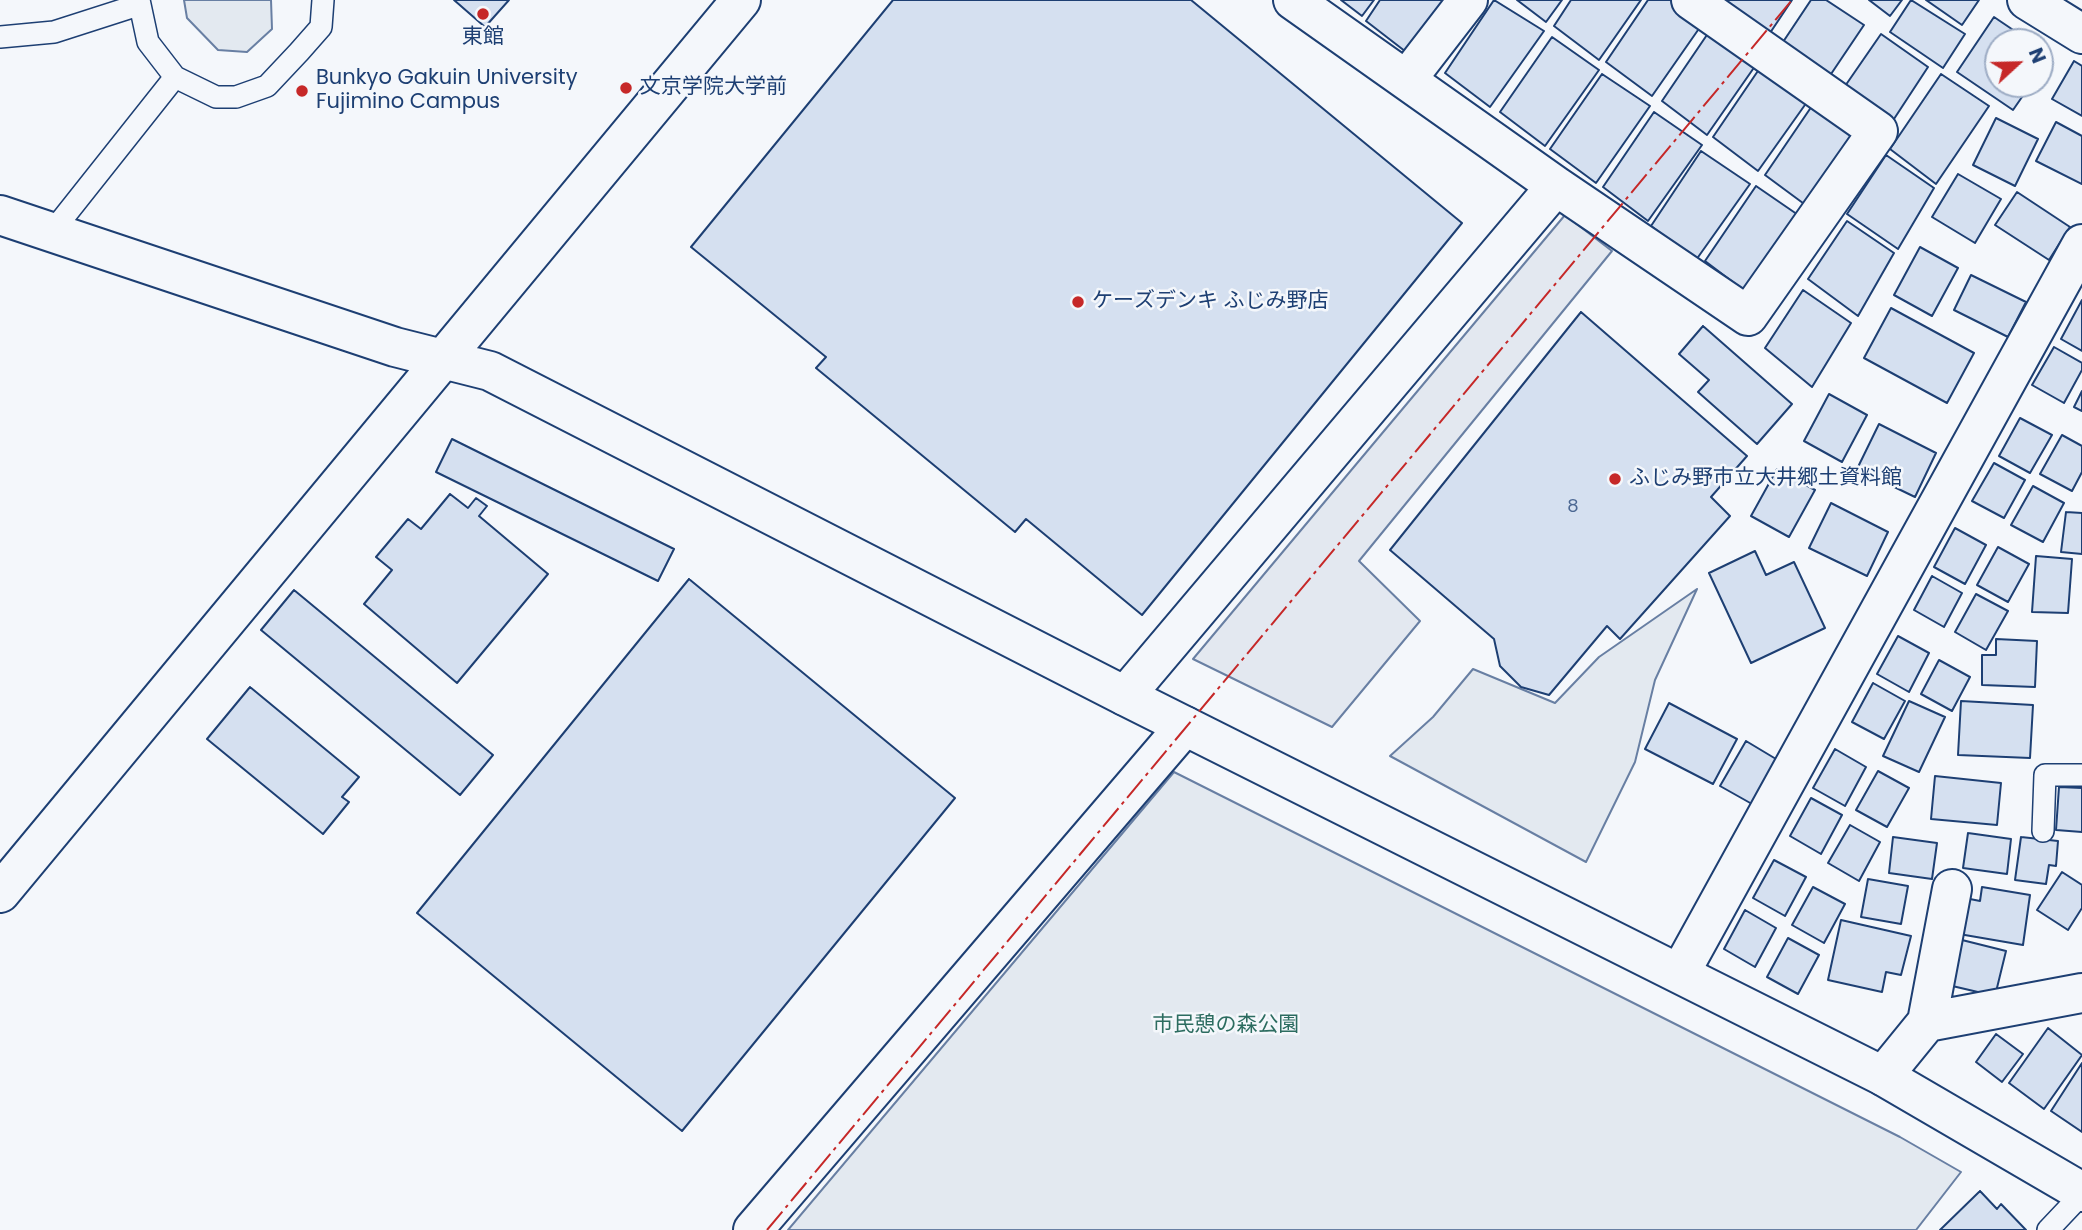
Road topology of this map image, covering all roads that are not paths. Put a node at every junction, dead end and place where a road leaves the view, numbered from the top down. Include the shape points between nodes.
1 (323, 0) edge
2 (741, 0) edge
3 (1293, 0) edge
4 (1468, 0) edge
5 (1691, 0) edge
6 (2027, 0) edge
7 (139, 3) edge
8 (2082, 34) edge
9 (0, 37) edge
10 (175, 77) junction
11 (1407, 79) junction
12 (1556, 186) junction
13 (0, 215) edge
14 (52, 232) junction
15 (2082, 244) edge
16 (446, 359) junction
17 (1125, 696) junction
18 (1185, 726) junction
19 (2082, 775) edge
20 (2043, 831) dead end
21 (1952, 889) dead end
22 (0, 893) edge
23 (1680, 973) junction
24 (2082, 993) edge
25 (1927, 1022) junction
26 (1883, 1076) junction
27 (2082, 1193) edge
28 (753, 1230) edge
29 (2048, 1230) edge

1 - 10 lane via 321,27 267,86 236,97 216,96
2 - 16 street
3 - 11 street
4 - 11 street
5 - 12 street via 1878,131 1748,316
6 - 8 street
7 - 9 lane via 54,32
7 - 10 lane via 148,42
10 - 14 lane
11 - 12 street
12 - 17 street
13 - 14 street
14 - 16 street via 395,347
15 - 23 street
16 - 17 street via 490,371
16 - 22 street
17 - 18 street
18 - 23 street
18 - 28 street
19 - 20 lane via 2045,775
21 - 25 street
23 - 26 street
24 - 25 street
25 - 26 street
26 - 27 street
27 - 29 lane

